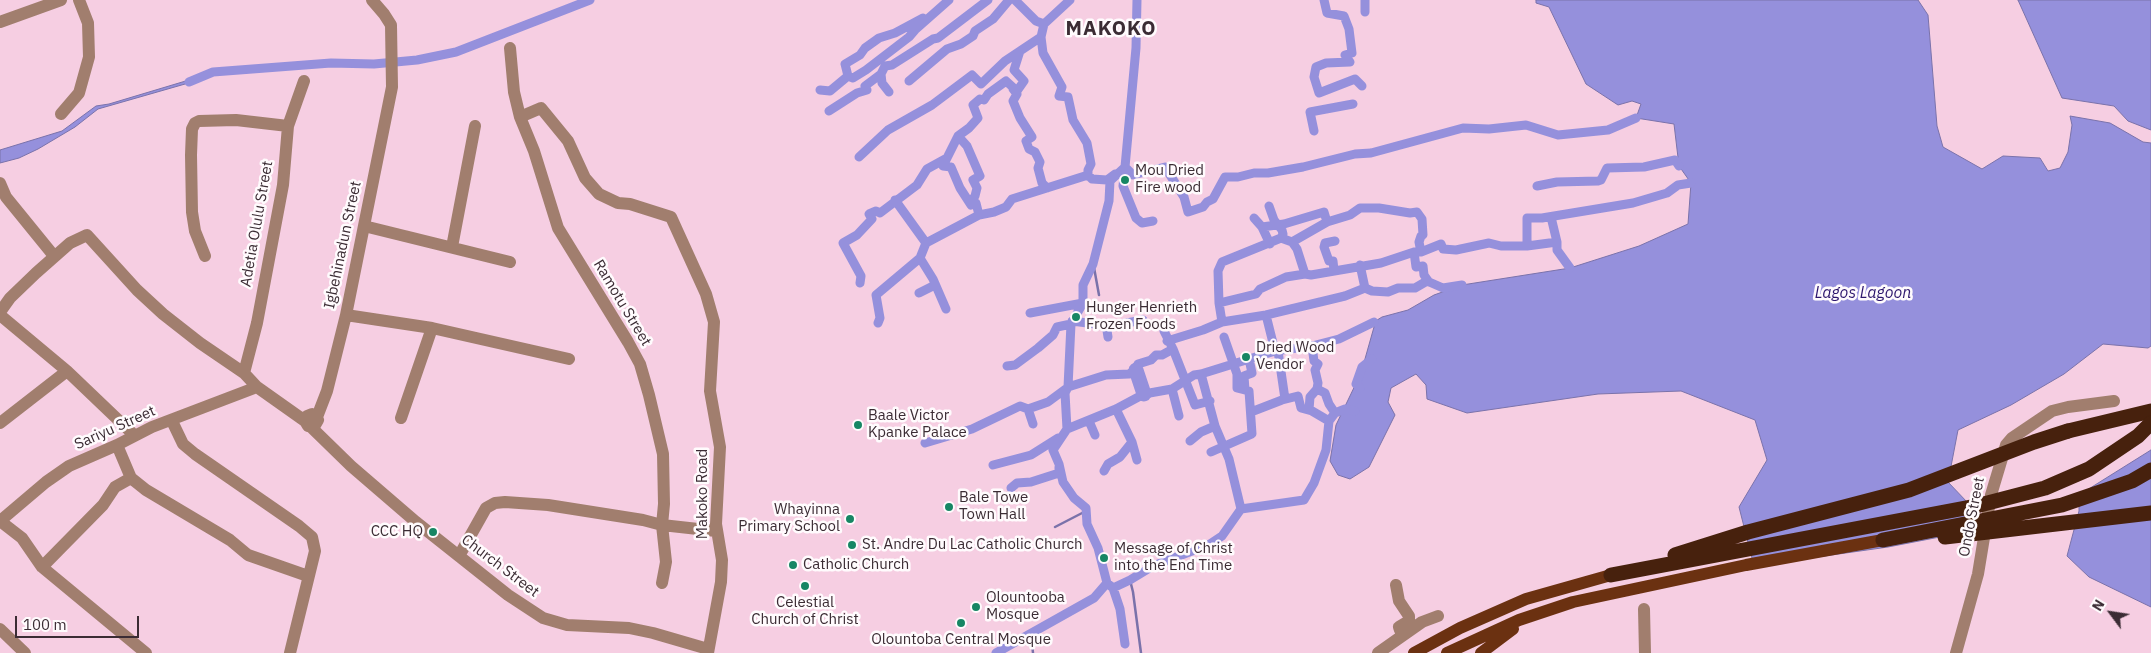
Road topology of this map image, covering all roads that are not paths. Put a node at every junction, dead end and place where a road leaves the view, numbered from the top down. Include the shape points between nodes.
1 (61, 0) edge
2 (79, 0) edge
3 (372, 0) edge
4 (0, 22) edge
5 (510, 48) dead end
6 (304, 81) dead end
7 (61, 114) dead end
8 (520, 117) junction
9 (288, 126) junction
10 (475, 126) dead end
11 (0, 183) edge
12 (364, 226) junction
13 (452, 247) junction
14 (54, 256) junction
15 (205, 256) dead end
16 (510, 262) dead end
17 (0, 314) edge
18 (346, 315) junction
19 (432, 328) junction
20 (569, 359) dead end
21 (67, 371) junction
22 (244, 373) junction
23 (257, 387) junction
24 (2114, 401) dead end
25 (2151, 411) edge
26 (401, 418) dead end
27 (172, 420) junction
28 (0, 422) edge
29 (311, 422) junction
30 (2151, 423) edge
31 (134, 435) junction
32 (117, 445) junction
33 (2151, 470) edge
34 (131, 478) junction
35 (2151, 513) edge
36 (0, 521) edge
37 (662, 525) junction
38 (716, 531) junction
39 (1883, 540) junction
40 (459, 556) junction
41 (42, 566) junction
42 (1611, 575) junction
43 (308, 576) junction
44 (662, 583) dead end
45 (1396, 585) dead end
46 (1549, 609) junction
47 (1644, 609) dead end
48 (1438, 616) dead end
49 (0, 629) edge
50 (1401, 635) junction
51 (708, 651) edge
52 (24, 653) edge
53 (146, 653) edge
54 (290, 653) edge
55 (1378, 653) edge
56 (1414, 653) edge
57 (1446, 653) edge
58 (1481, 653) edge
59 (1644, 653) edge
60 (1956, 653) edge

1 - 4 street
2 - 7 street via 88,23 89,58 80,93
3 - 12 street, Igbehinadun Street via 391,25 392,78
5 - 8 street, Ramotu Street
6 - 9 street, Adetia Olulu Street
8 - 37 street, Ramotu Street via 558,228 640,364 664,454
8 - 38 street, Makoko Road via 542,108 568,141 585,178 599,194 618,203 671,217 702,283 714,322 710,391 720,448
9 - 15 street via 236,120 195,123 191,155 192,212 195,231
9 - 22 street, Adetia Olulu Street via 283,185 257,323
10 - 13 street
11 - 14 street via 6,197
12 - 13 street
12 - 18 street, Igbehinadun Street
13 - 16 street
14 - 17 street via 10,298
14 - 22 street, Church Street via 87,235 163,314
17 - 21 street
18 - 19 street
18 - 29 street, Igbehinadun Street via 326,391
19 - 20 street
19 - 26 street
21 - 28 street
21 - 31 street
22 - 23 street, Church Street
23 - 27 street, Sariyu Street
23 - 29 street, Church Street
24 - 60 street, Ondo Street via 2052,412 2006,445 1991,495 1978,574
25 - 42 highway, bridge via 2034,442 1910,490 1748,532
27 - 31 street, Sariyu Street
27 - 43 street via 183,444 312,537 314,551
29 - 40 street, Church Street via 351,466
30 - 42 highway, bridge via 2138,436 2089,469 2045,488 1976,506
31 - 32 street, Sariyu Street
32 - 34 street
32 - 36 street, Sariyu Street via 69,466
33 - 39 highway, bridge via 2132,481 2062,505
34 - 41 street via 115,488 103,506
34 - 43 street via 170,506 230,540 248,556
35 - 39 highway, bridge via 1944,537
36 - 41 street via 22,538
37 - 38 street
37 - 40 street via 548,505 495,503 486,508
37 - 44 street, Ramotu Street via 666,562
38 - 51 street, Makoko Road via 722,560 721,582
39 - 46 main road via 1746,565
40 - 51 street, Church Street via 508,595 555,623 629,628
41 - 53 street
42 - 56 main road via 1526,599
43 - 54 street
45 - 50 street via 1399,601 1409,616 1409,621 1399,627
46 - 57 main road
46 - 58 main road via 1505,633
47 - 59 street
48 - 50 street
49 - 52 street
50 - 55 street

